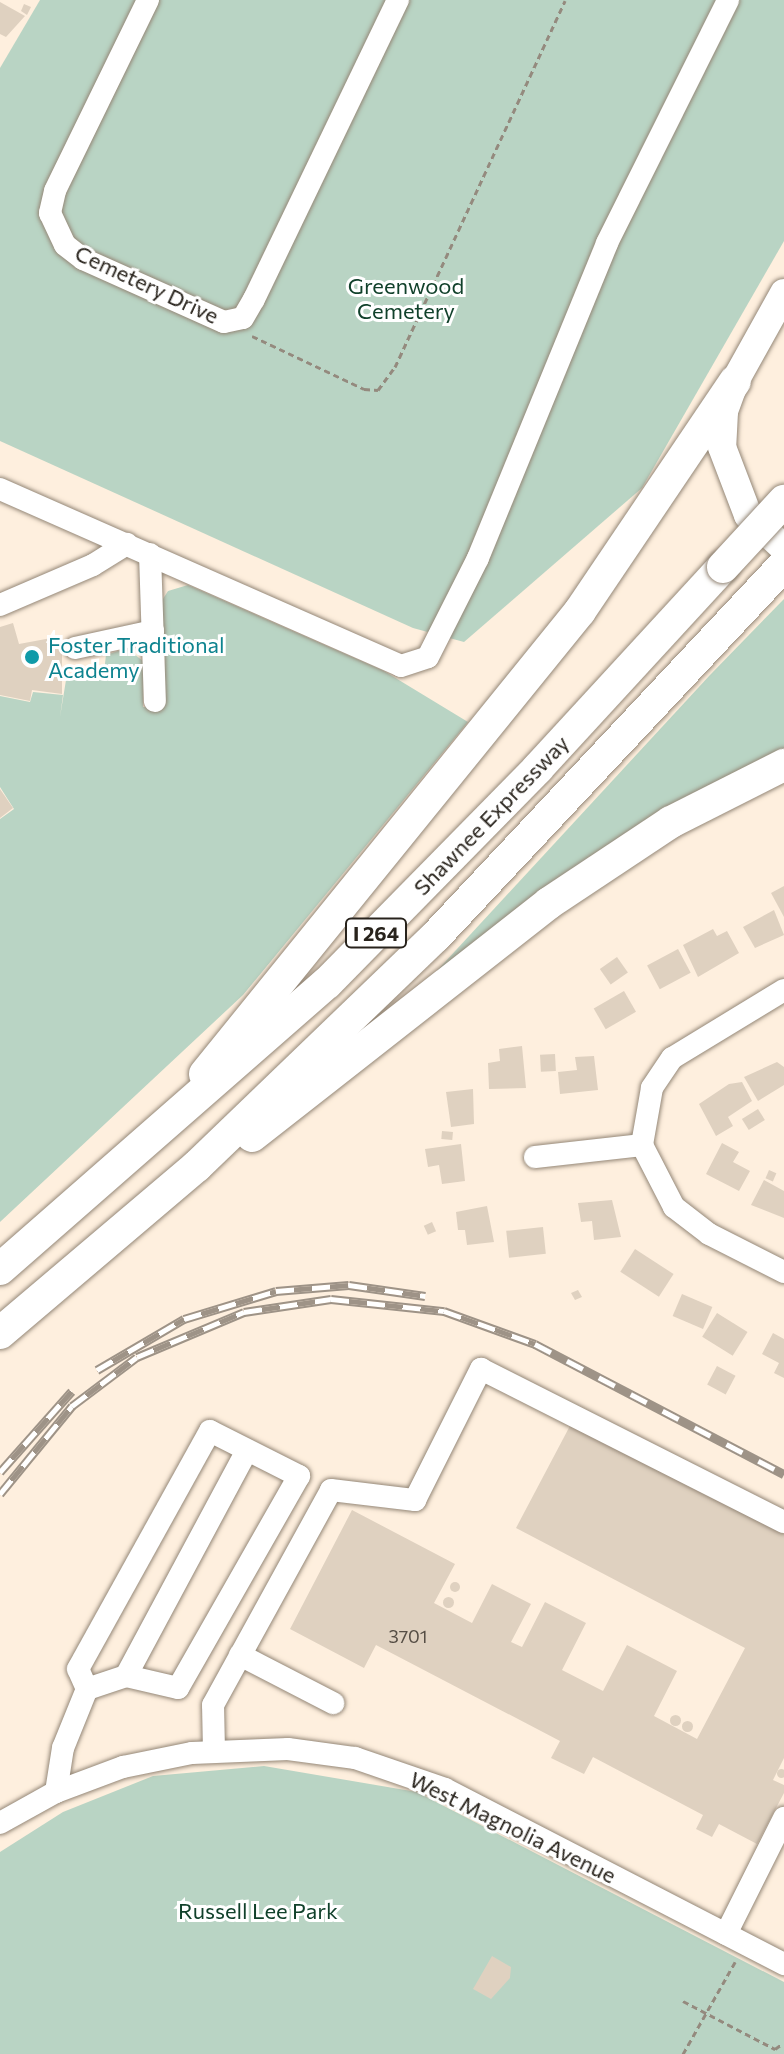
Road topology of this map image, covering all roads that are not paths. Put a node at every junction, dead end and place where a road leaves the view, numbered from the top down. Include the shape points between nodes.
1 (148, 0) edge
2 (398, 0) edge
3 (728, 0) edge
4 (784, 293) edge
5 (735, 381) junction
6 (0, 489) edge
7 (784, 501) edge
8 (127, 544) junction
9 (784, 548) edge
10 (150, 554) junction
11 (784, 565) edge
12 (0, 605) edge
13 (153, 631) junction
14 (75, 648) dead end
15 (155, 701) dead end
16 (784, 765) edge
17 (784, 990) edge
18 (177, 1109) junction
19 (642, 1145) junction
20 (535, 1157) dead end
21 (197, 1166) junction
22 (0, 1269) edge
23 (784, 1272) edge
24 (0, 1333) edge
25 (247, 1450) junction
26 (784, 1522) edge
27 (240, 1655) junction
28 (126, 1676) junction
29 (87, 1689) junction
30 (333, 1703) dead end
31 (214, 1751) junction
32 (56, 1792) junction
33 (784, 1818) edge
34 (0, 1823) edge
35 (726, 1934) junction
36 (784, 1964) edge

1 - 2 street, Cemetery Drive via 55,191 50,213 54,229 83,259 224,322 243,318 254,299
3 - 10 street via 607,243 478,558 428,657 401,666
4 - 5 main road
5 - 9 main road via 724,412 722,447 748,515
5 - 18 highway via 580,611
6 - 8 street
7 - 18 highway, Shawnee Expressway / I 264, bridge via 538,768 327,983 253,1052
8 - 10 street
8 - 12 street via 93,565
10 - 13 street
11 - 21 highway, Shawnee Expressway / I 264 via 435,937
13 - 14 street
13 - 15 street
16 - 21 highway via 616,856 247,1140
17 - 19 street via 672,1058 652,1088
18 - 22 highway, Shawnee Expressway / I 264
19 - 20 street
19 - 23 street via 674,1207 709,1234
21 - 24 highway, Shawnee Expressway / I 264
25 - 28 street
25 - 28 street via 299,1476 190,1675 178,1688
25 - 29 street via 210,1431 78,1669
26 - 27 street via 481,1369 415,1500 331,1490
27 - 30 street
27 - 31 street via 213,1705
28 - 29 street
29 - 32 street via 63,1748
31 - 32 street, West Magnolia Avenue via 123,1767
31 - 35 street, West Magnolia Avenue via 288,1749 355,1758 416,1777
32 - 34 street, West Magnolia Avenue
33 - 35 street
35 - 36 street, West Magnolia Avenue

